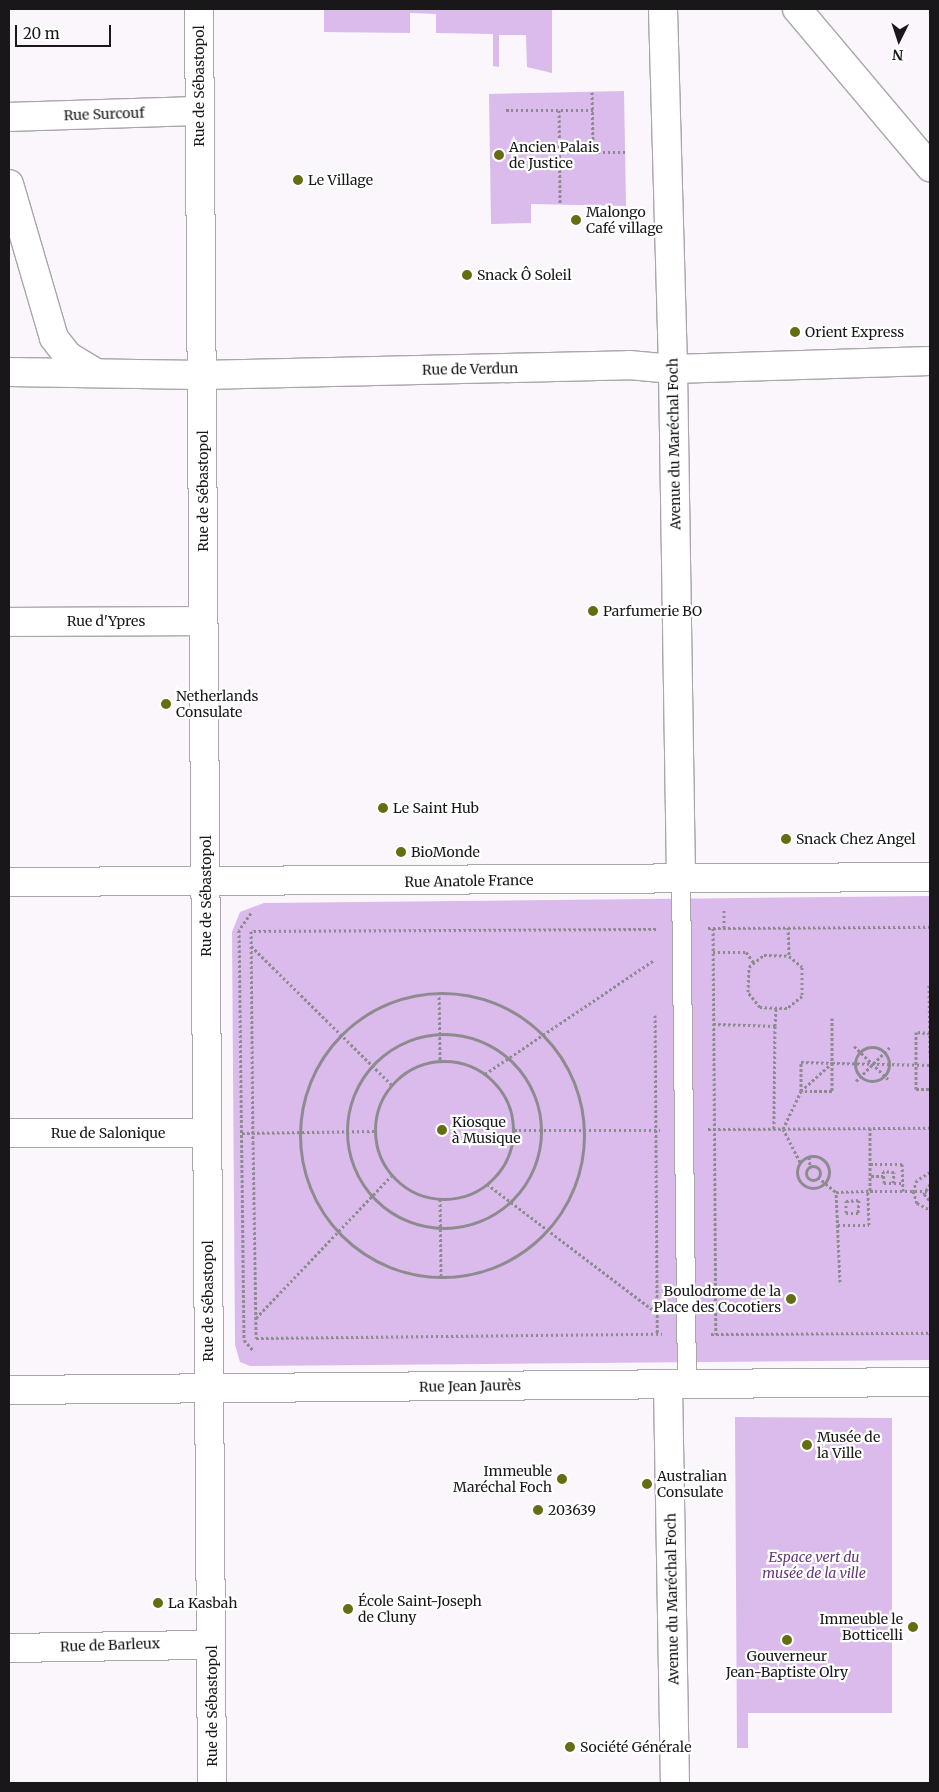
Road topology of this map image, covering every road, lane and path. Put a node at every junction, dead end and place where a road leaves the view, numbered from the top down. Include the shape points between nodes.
1 (199, 9) edge
2 (663, 9) edge
3 (797, 9) edge
4 (592, 92) dead end
5 (506, 110) dead end
6 (558, 110) junction
7 (592, 110) junction
8 (200, 111) junction
9 (9, 117) edge
10 (513, 152) dead end
11 (559, 152) junction
12 (593, 152) junction
13 (625, 152) dead end
14 (930, 167) edge
15 (10, 197) edge
16 (560, 204) dead end
17 (930, 362) edge
18 (673, 369) junction
19 (9, 372) edge
20 (95, 372) junction
21 (202, 375) junction
22 (203, 621) junction
23 (9, 622) edge
24 (930, 877) edge
25 (681, 878) junction
26 (9, 882) edge
27 (206, 883) junction
28 (724, 906) dead end
29 (251, 913) dead end
30 (930, 926) edge
31 (788, 927) junction
32 (654, 928) junction
33 (682, 928) junction
34 (713, 928) junction
35 (724, 928) junction
36 (654, 936) dead end
37 (251, 946) junction
38 (654, 952) dead end
39 (713, 952) junction
40 (789, 956) junction
41 (654, 960) junction
42 (754, 963) junction
43 (654, 969) dead end
44 (929, 985) edge
45 (439, 992) junction
46 (654, 1008) dead end
47 (776, 1008) junction
48 (832, 1018) dead end
49 (713, 1024) junction
50 (776, 1026) junction
51 (930, 1033) edge
52 (543, 1035) junction
53 (854, 1046) dead end
54 (891, 1046) dead end
55 (860, 1052) junction
56 (884, 1052) junction
57 (930, 1056) edge
58 (509, 1058) junction
59 (440, 1061) junction
60 (832, 1063) junction
61 (871, 1064) junction
62 (916, 1065) junction
63 (930, 1065) edge
64 (485, 1074) junction
65 (860, 1076) junction
66 (884, 1076) junction
67 (856, 1081) dead end
68 (890, 1081) dead end
69 (391, 1084) junction
70 (930, 1089) edge
71 (802, 1091) junction
72 (870, 1128) junction
73 (930, 1128) edge
74 (684, 1129) junction
75 (714, 1129) junction
76 (774, 1129) junction
77 (783, 1129) junction
78 (514, 1130) junction
79 (542, 1130) junction
80 (585, 1130) junction
81 (656, 1130) junction
82 (374, 1131) junction
83 (298, 1132) junction
84 (347, 1132) junction
85 (207, 1133) junction
86 (242, 1133) junction
87 (254, 1133) junction
88 (9, 1134) edge
89 (809, 1157) junction
90 (800, 1162) junction
91 (870, 1164) junction
92 (884, 1164) junction
93 (827, 1165) junction
94 (810, 1167) junction
95 (818, 1169) junction
96 (797, 1171) junction
97 (883, 1171) junction
98 (806, 1172) junction
99 (930, 1172) edge
100 (392, 1176) junction
101 (870, 1176) junction
102 (884, 1176) junction
103 (818, 1178) junction
104 (810, 1179) junction
105 (800, 1182) junction
106 (894, 1183) junction
107 (903, 1183) junction
108 (487, 1184) dead end
109 (930, 1184) edge
110 (810, 1188) junction
111 (869, 1191) junction
112 (903, 1191) junction
113 (914, 1191) junction
114 (924, 1191) junction
115 (930, 1191) edge
116 (836, 1192) junction
117 (852, 1192) junction
118 (372, 1196) junction
119 (440, 1199) junction
120 (852, 1200) junction
121 (930, 1200) edge
122 (510, 1202) junction
123 (858, 1205) junction
124 (868, 1205) junction
125 (837, 1207) junction
126 (846, 1207) junction
127 (930, 1210) edge
128 (838, 1225) junction
129 (440, 1227) junction
130 (548, 1230) junction
131 (338, 1232) junction
132 (441, 1277) junction
133 (840, 1282) dead end
134 (657, 1313) junction
135 (256, 1318) junction
136 (930, 1333) edge
137 (657, 1334) junction
138 (686, 1334) junction
139 (716, 1334) junction
140 (254, 1351) dead end
141 (930, 1382) edge
142 (678, 1384) junction
143 (209, 1388) junction
144 (9, 1390) edge
145 (211, 1645) junction
146 (9, 1648) edge
147 (212, 1783) edge
148 (675, 1783) edge

1 - 8 street, Rue de Sébastopol
2 - 18 street, Avenue du Maréchal Foch
3 - 14 street
4 - 7 path
5 - 6 path
6 - 7 path
6 - 11 path
7 - 12 path
8 - 9 street, Rue Surcouf
8 - 21 street, Rue de Sébastopol
10 - 11 path
11 - 12 path
11 - 16 path
12 - 13 path
15 - 20 street via 54,338 68,356
17 - 18 street, Rue de Verdun
18 - 21 street, Rue de Verdun via 629,365
18 - 25 street, Avenue du Maréchal Foch
19 - 20 street, Rue de Verdun
20 - 21 street, Rue de Verdun
21 - 22 street, Rue de Sébastopol
22 - 23 street, Rue d'Ypres
22 - 27 street, Rue de Sébastopol
24 - 25 street, Rue Anatole France
25 - 27 street, Rue Anatole France
25 - 33 lane
26 - 27 street, Rue Anatole France
27 - 85 street, Rue de Sébastopol
28 - 35 path
29 - 86 path via 239,930
30 - 31 path
31 - 35 path
31 - 40 path
32 - 33 path
32 - 36 path
32 - 37 path via 251,931
33 - 34 path
33 - 74 lane
34 - 35 path
34 - 39 path
37 - 69 path
37 - 87 path
38 - 41 path
39 - 42 path via 746,952
39 - 49 path
40 - 42 path via 764,954
40 - 47 path via 802,967 802,996 787,1008
41 - 43 path
41 - 52 path
42 - 47 path via 749,967 748,992 760,1007
44 - 51 path
45 - 52 path via 477,997 512,1011
45 - 59 path
45 - 83 path via 396,1000 357,1020 338,1038 326,1051 306,1089
46 - 81 path
47 - 50 path
48 - 60 path
49 - 50 path
49 - 75 path
50 - 76 path
51 - 57 path
51 - 62 path via 916,1032
52 - 58 path
52 - 80 path via 564,1062 579,1095
53 - 55 path
54 - 56 path
55 - 56 path via 872,1047
55 - 61 path
55 - 65 path via 855,1066
56 - 61 path
56 - 66 path via 889,1064
58 - 64 path
58 - 79 path via 526,1078 538,1103
58 - 84 path via 493,1046 455,1034 425,1036 403,1042 384,1054 362,1078 353,1095
59 - 64 path via 471,1066
59 - 69 path via 422,1064
60 - 61 path
60 - 71 path
60 - 71 path via 832,1091
60 - 71 path via 802,1062
61 - 62 path
61 - 65 path
61 - 66 path
62 - 63 path
62 - 70 path via 916,1089
64 - 78 path via 506,1099
65 - 66 path via 871,1080
65 - 67 path
66 - 68 path
69 - 82 path via 382,1098
71 - 77 path
72 - 73 path
72 - 77 path
72 - 91 path
74 - 75 path
74 - 81 path
74 - 138 lane
75 - 76 path
75 - 139 path
76 - 77 path
77 - 90 path
78 - 79 path
78 - 119 path via 504,1166 492,1180 459,1198
79 - 80 path
79 - 122 path via 538,1157 528,1181
80 - 81 path
80 - 130 path via 581,1166 569,1200
81 - 134 path
82 - 84 path
82 - 100 path via 382,1162
83 - 84 path
83 - 87 path
83 - 131 path via 302,1168 315,1202
84 - 118 path via 353,1166
85 - 88 street, Rue de Salonique
85 - 143 street, Rue de Sébastopol
86 - 87 path
86 - 140 path via 244,1340
87 - 135 path
89 - 90 path
89 - 93 path via 819,1158
89 - 94 path
90 - 96 path
91 - 92 path
91 - 101 path
92 - 97 path
92 - 107 path via 902,1164
93 - 95 path
93 - 110 path via 827,1180 819,1187
94 - 95 path
94 - 98 path
95 - 103 path
96 - 98 path
96 - 105 path
97 - 102 path
97 - 106 path via 894,1172
98 - 104 path
99 - 113 path via 917,1180
100 - 118 path
100 - 119 path via 405,1188
101 - 102 path
101 - 111 path
102 - 106 path via 884,1183
103 - 104 path
103 - 116 path
104 - 105 path
104 - 110 path
105 - 110 path
106 - 107 path
107 - 112 path
108 - 122 path
109 - 114 path
111 - 112 path
111 - 117 path
111 - 124 path
112 - 113 path
113 - 114 path
113 - 127 path via 917,1203
114 - 115 path
114 - 121 path
116 - 117 path
116 - 125 path
117 - 120 path
118 - 129 path via 404,1219
118 - 131 path
119 - 129 path
120 - 123 path via 859,1200
120 - 126 path via 846,1201
122 - 129 path via 490,1217 466,1225
122 - 130 path
123 - 124 path
123 - 126 path via 858,1212 846,1213
124 - 128 path via 868,1225
125 - 126 path
125 - 128 path
128 - 133 path
129 - 132 path
130 - 132 path via 510,1259 480,1272
130 - 134 path
131 - 132 path via 367,1256 402,1272
131 - 135 path
134 - 137 path
135 - 137 path via 256,1338
136 - 139 path
137 - 138 path
138 - 139 path
138 - 142 lane
141 - 142 street, Rue Jean Jaurès
142 - 143 street, Rue Jean Jaurès
142 - 148 street, Avenue du Maréchal Foch
143 - 144 street, Rue Jean Jaurès
143 - 145 street, Rue de Sébastopol
145 - 146 street, Rue de Barleux
145 - 147 street, Rue de Sébastopol

